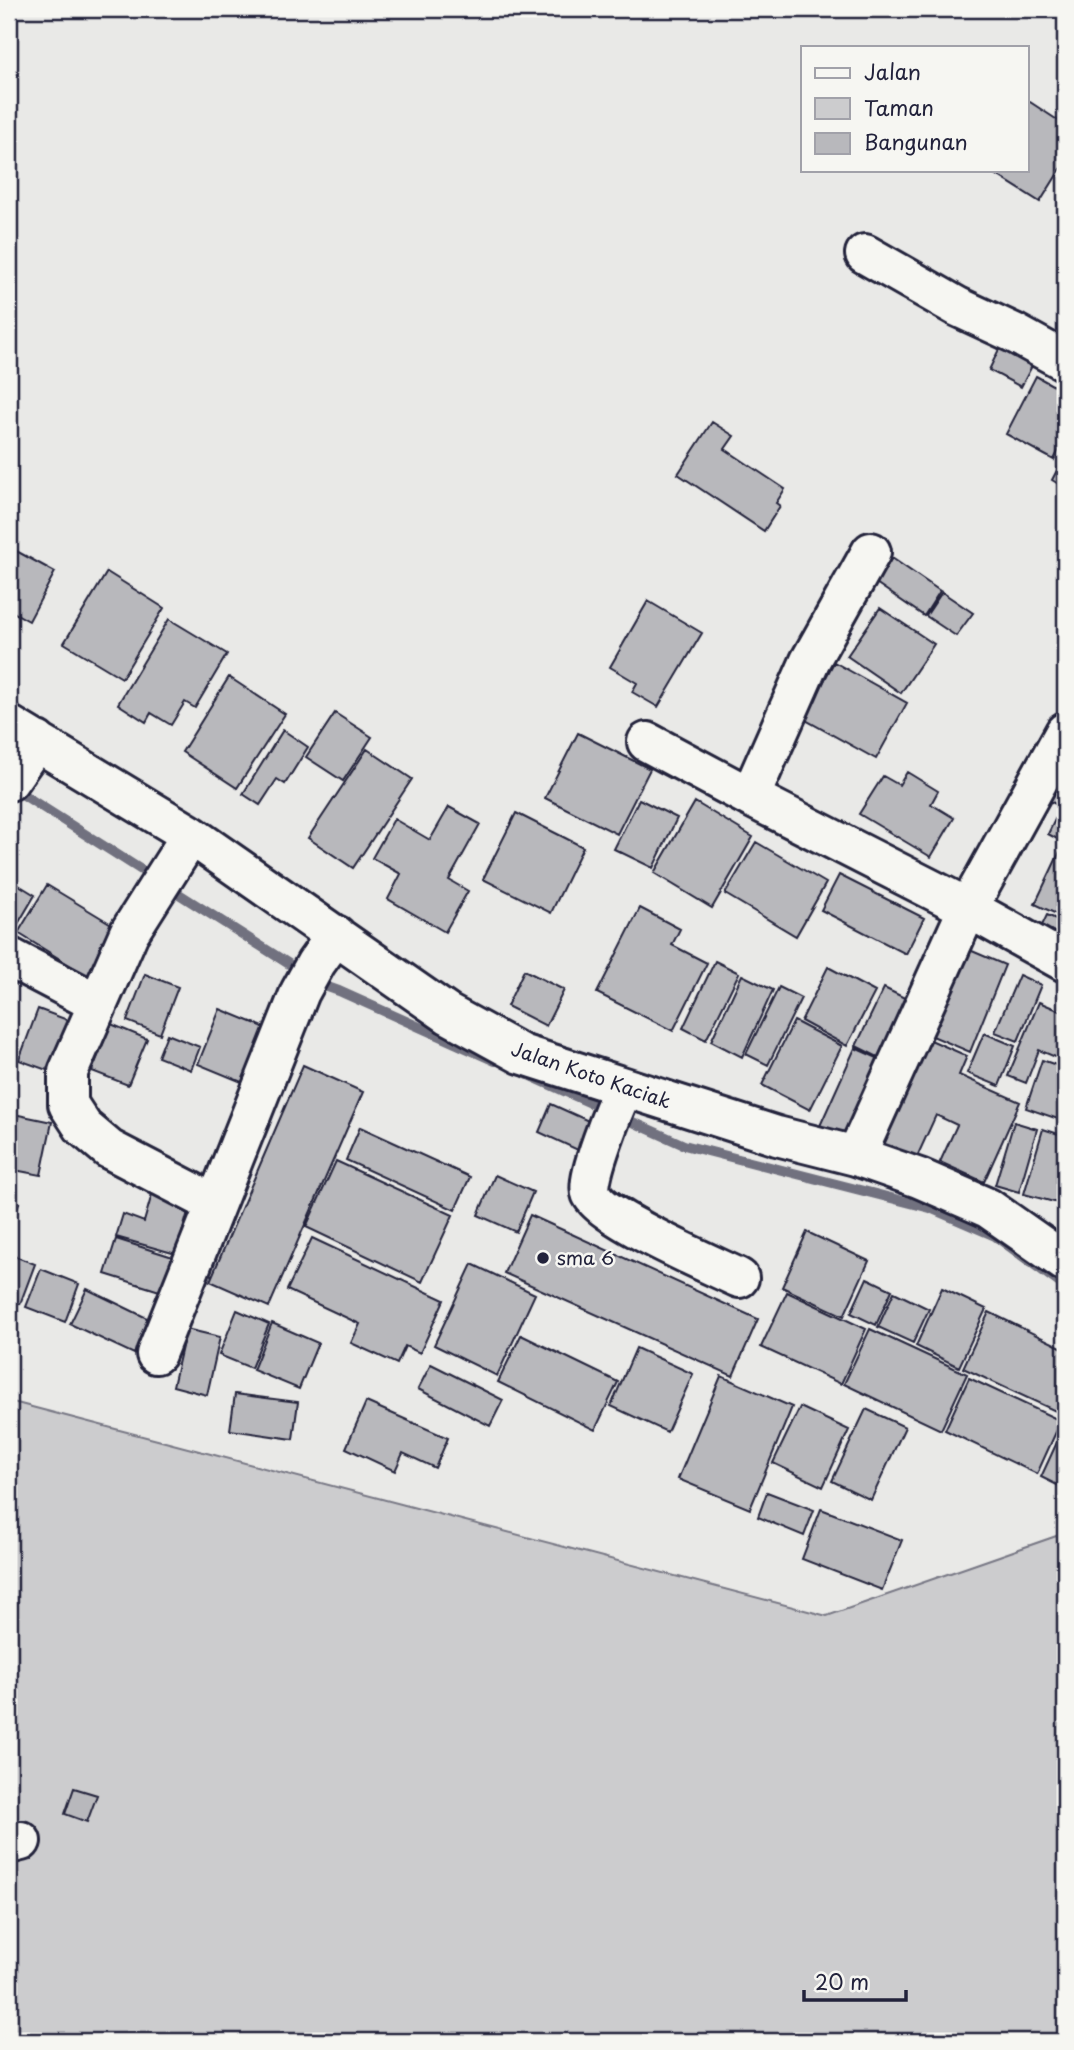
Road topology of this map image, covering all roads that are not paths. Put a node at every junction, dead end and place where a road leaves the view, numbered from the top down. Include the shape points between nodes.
1 (865, 254) dead end
2 (1065, 361) edge
3 (872, 552) dead end
4 (1065, 732) edge
5 (647, 742) dead end
6 (19, 752) edge
7 (750, 797) junction
8 (186, 843) junction
9 (968, 908) junction
10 (9, 957) edge
11 (1065, 962) edge
12 (317, 963) junction
13 (97, 1003) junction
14 (616, 1105) junction
15 (856, 1156) junction
16 (215, 1204) junction
17 (1065, 1262) edge
18 (739, 1278) dead end
19 (156, 1354) dead end

1 - 2 street
3 - 7 street via 810,662
4 - 9 street
5 - 7 street
6 - 8 street, Jalan Koto Kaciak
7 - 9 street
8 - 12 street, Jalan Koto Kaciak
8 - 13 street via 129,933
9 - 11 street
9 - 15 street
10 - 13 street
12 - 14 street, Jalan Koto Kaciak via 448,1014
12 - 16 street
13 - 16 street via 68,1072 68,1104 83,1127 109,1149
14 - 15 street, Jalan Koto Kaciak
14 - 18 street via 590,1179 590,1193 631,1225
15 - 17 street, Jalan Koto Kaciak via 988,1208
16 - 19 street

